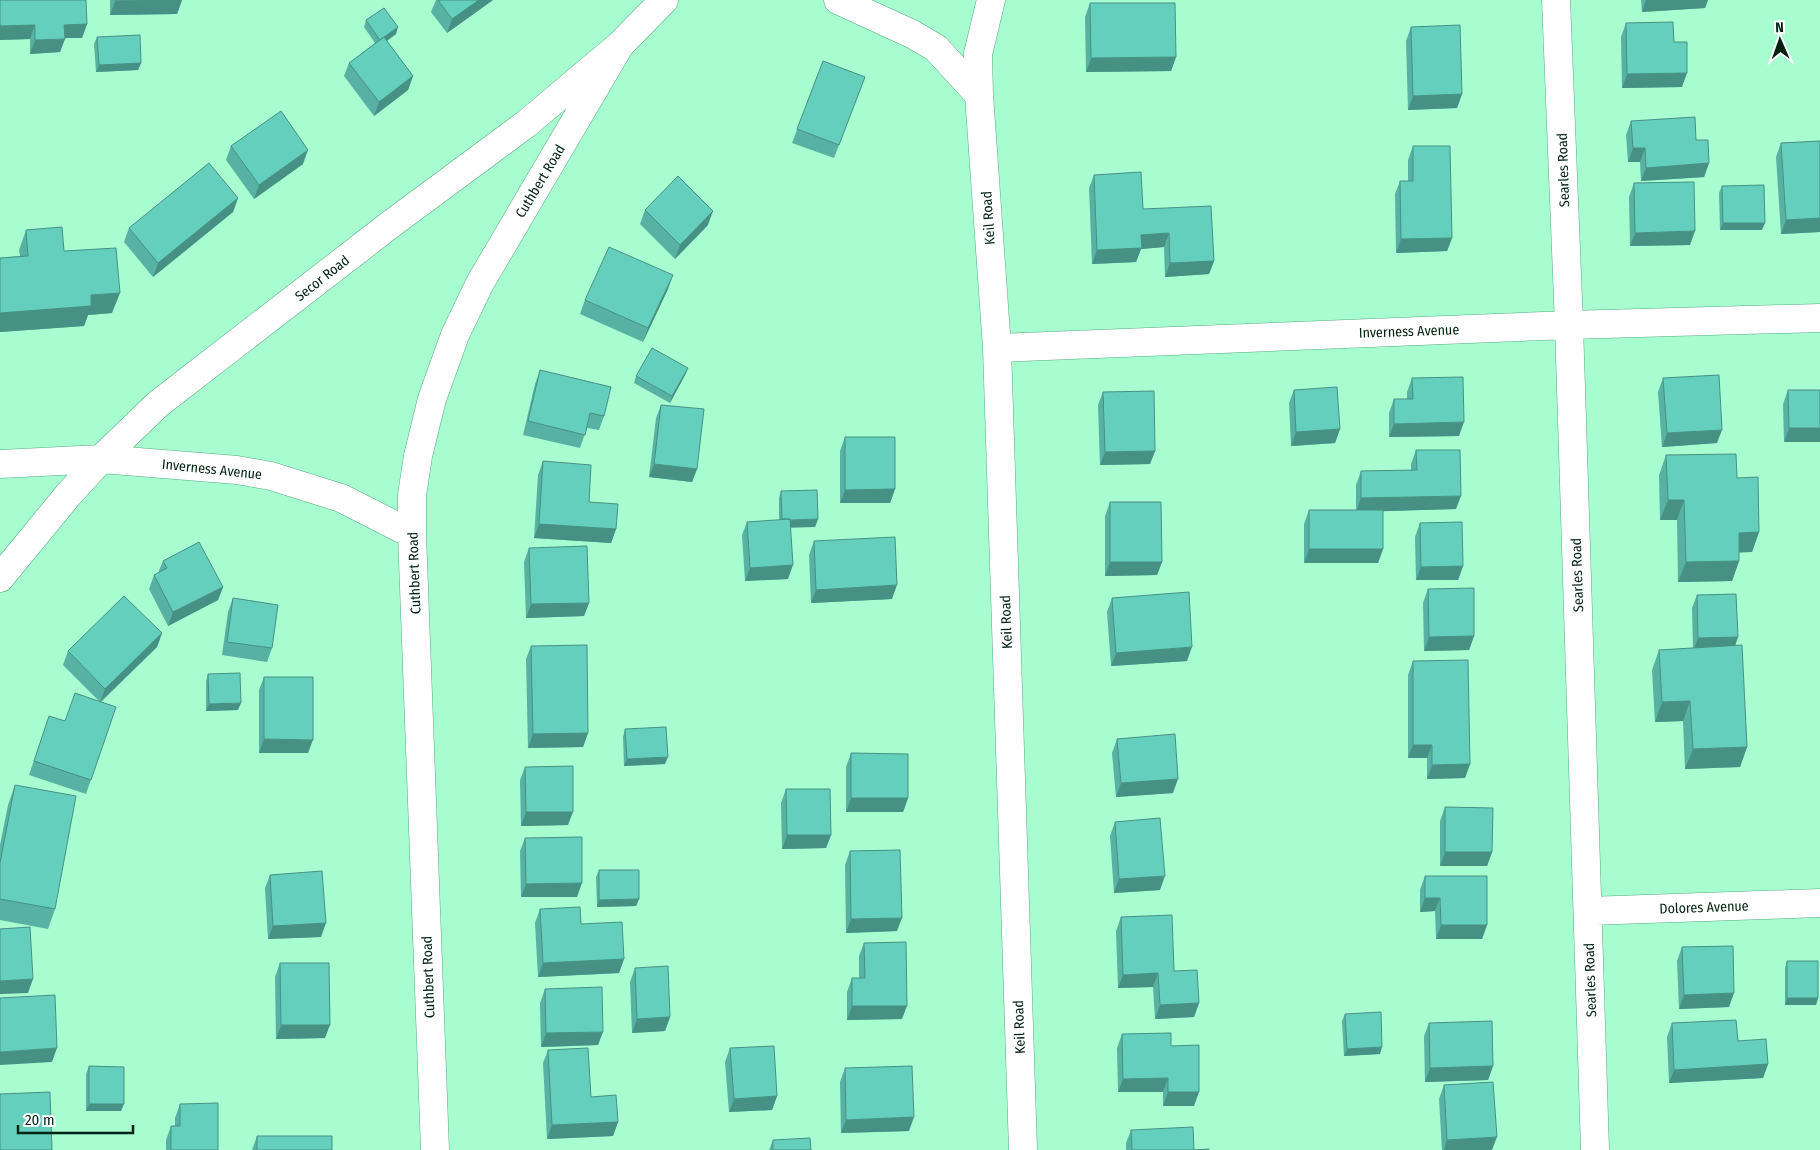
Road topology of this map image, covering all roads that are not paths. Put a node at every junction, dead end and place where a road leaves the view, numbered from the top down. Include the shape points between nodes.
1 (664, 0) edge
2 (838, 0) edge
3 (990, 0) edge
4 (1556, 0) edge
5 (620, 45) junction
6 (979, 95) junction
7 (1820, 318) edge
8 (1569, 325) junction
9 (997, 348) junction
10 (101, 460) junction
11 (0, 464) edge
12 (412, 534) junction
13 (0, 578) edge
14 (1820, 903) edge
15 (1588, 910) junction
16 (435, 1150) edge
17 (1024, 1150) edge
18 (1594, 1150) edge

1 - 5 street, Secor Road
2 - 6 street via 936,48
3 - 6 street, Keil Road via 978,54
4 - 8 street, Searles Road
5 - 10 street, Secor Road via 526,124 199,370 158,404
5 - 12 street, Cuthbert Road via 480,283 455,335 432,399 418,456 412,495
6 - 9 street, Keil Road
7 - 8 street, Inverness Avenue
8 - 9 street, Inverness Avenue
8 - 15 street, Searles Road
9 - 17 street, Keil Road
10 - 11 street, Inverness Avenue
10 - 12 street, Inverness Avenue via 237,470 271,476 341,498
10 - 13 street, Secor Road
12 - 16 street, Cuthbert Road
14 - 15 street, Dolores Avenue
15 - 18 street, Searles Road

